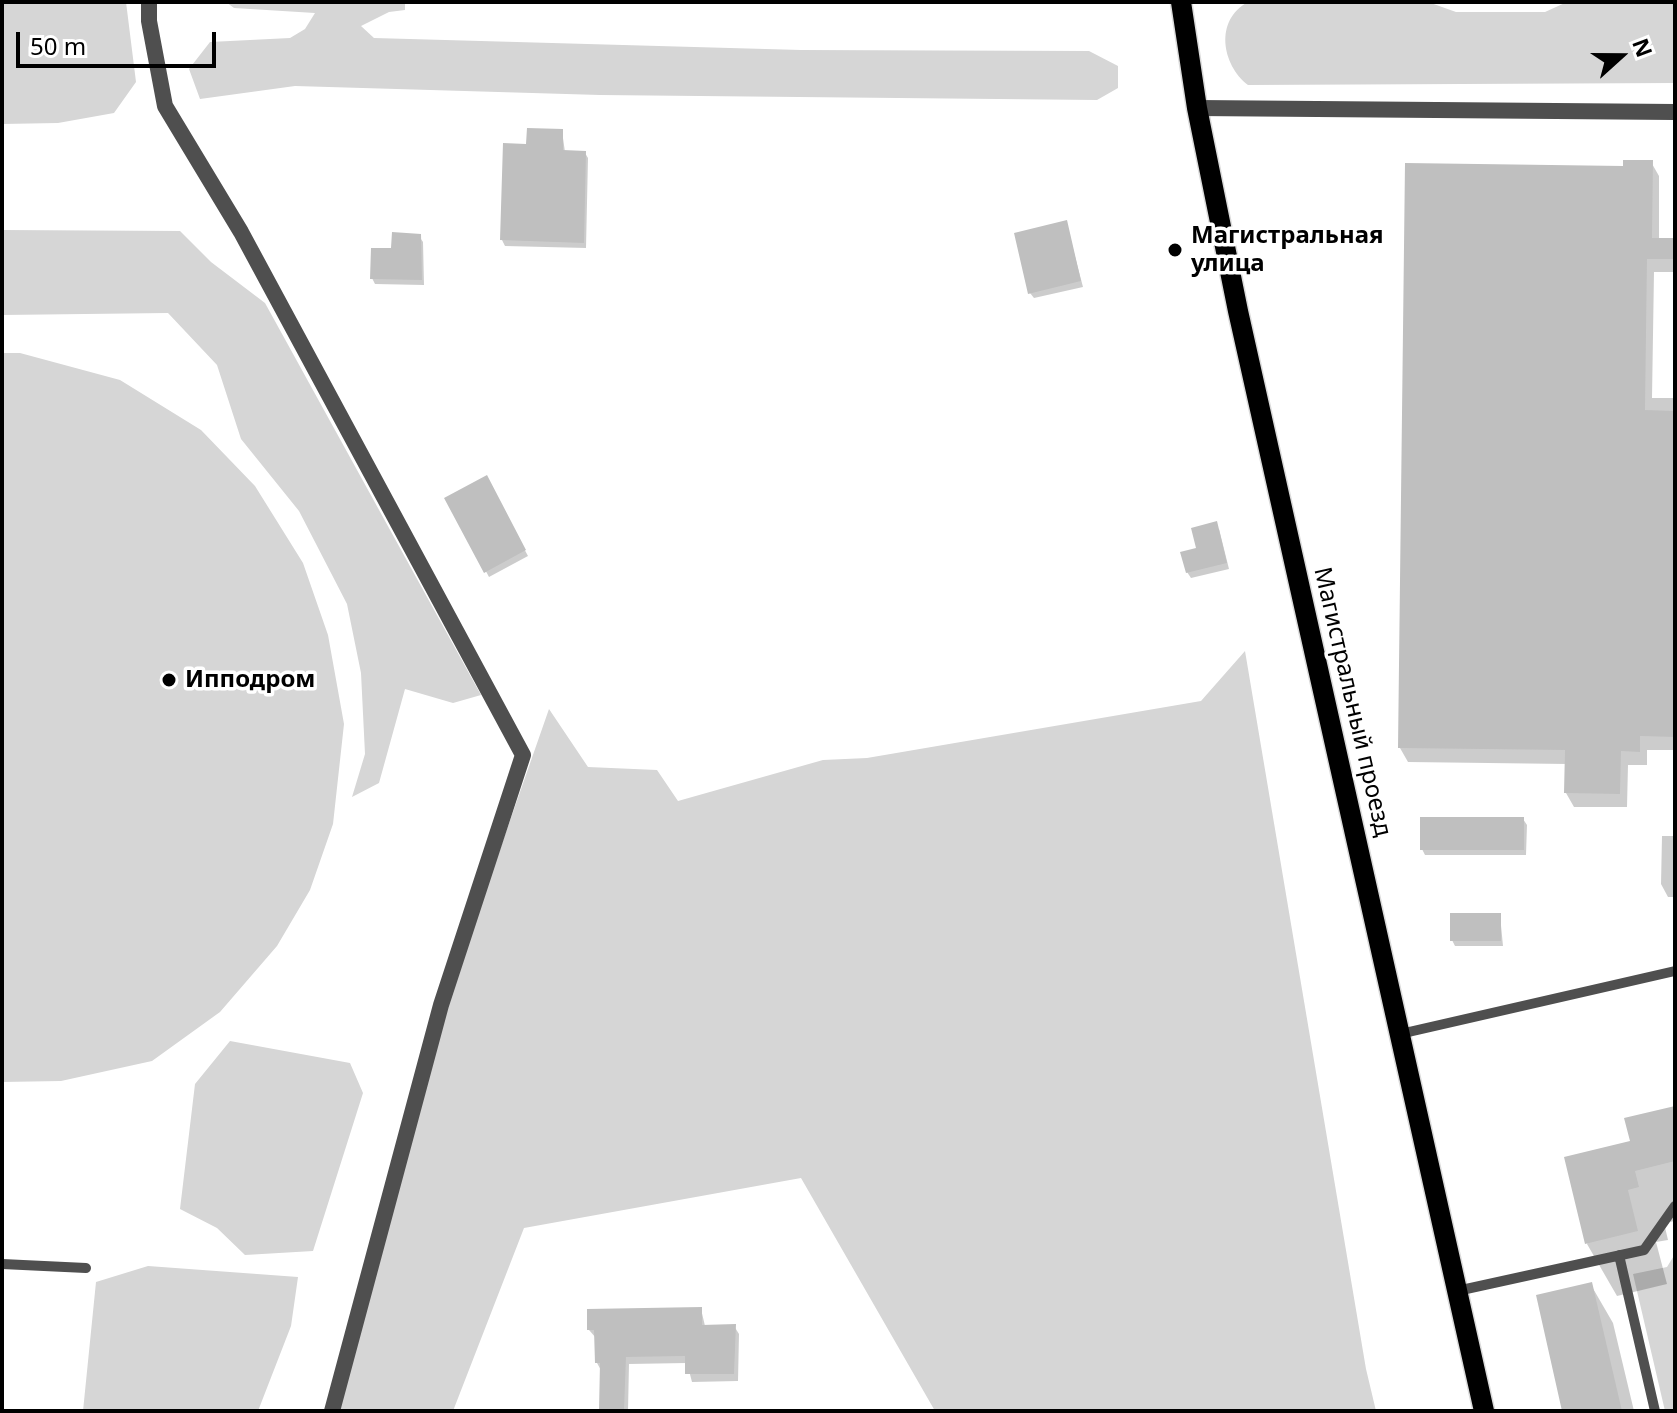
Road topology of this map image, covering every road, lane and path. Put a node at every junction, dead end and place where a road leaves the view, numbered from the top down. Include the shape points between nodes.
1 (149, 2) edge
2 (1181, 2) edge
3 (1197, 108) junction
4 (1675, 112) edge
5 (1675, 971) edge
6 (1400, 1034) junction
7 (1675, 1206) edge
8 (1619, 1255) junction
9 (2, 1264) edge
10 (86, 1268) dead end
11 (1457, 1291) junction
12 (332, 1411) edge
13 (1484, 1411) edge
14 (1655, 1411) edge

1 - 12 street via 165,106 241,232 523,755 441,1005
2 - 3 main road, Магистральный проезд
3 - 4 street
3 - 6 main road, Магистральный проезд
5 - 6 lane
6 - 11 main road, Магистральный проезд
7 - 8 lane via 1644,1250
8 - 11 lane
8 - 14 lane
9 - 10 lane
11 - 13 main road, Магистральный проезд

